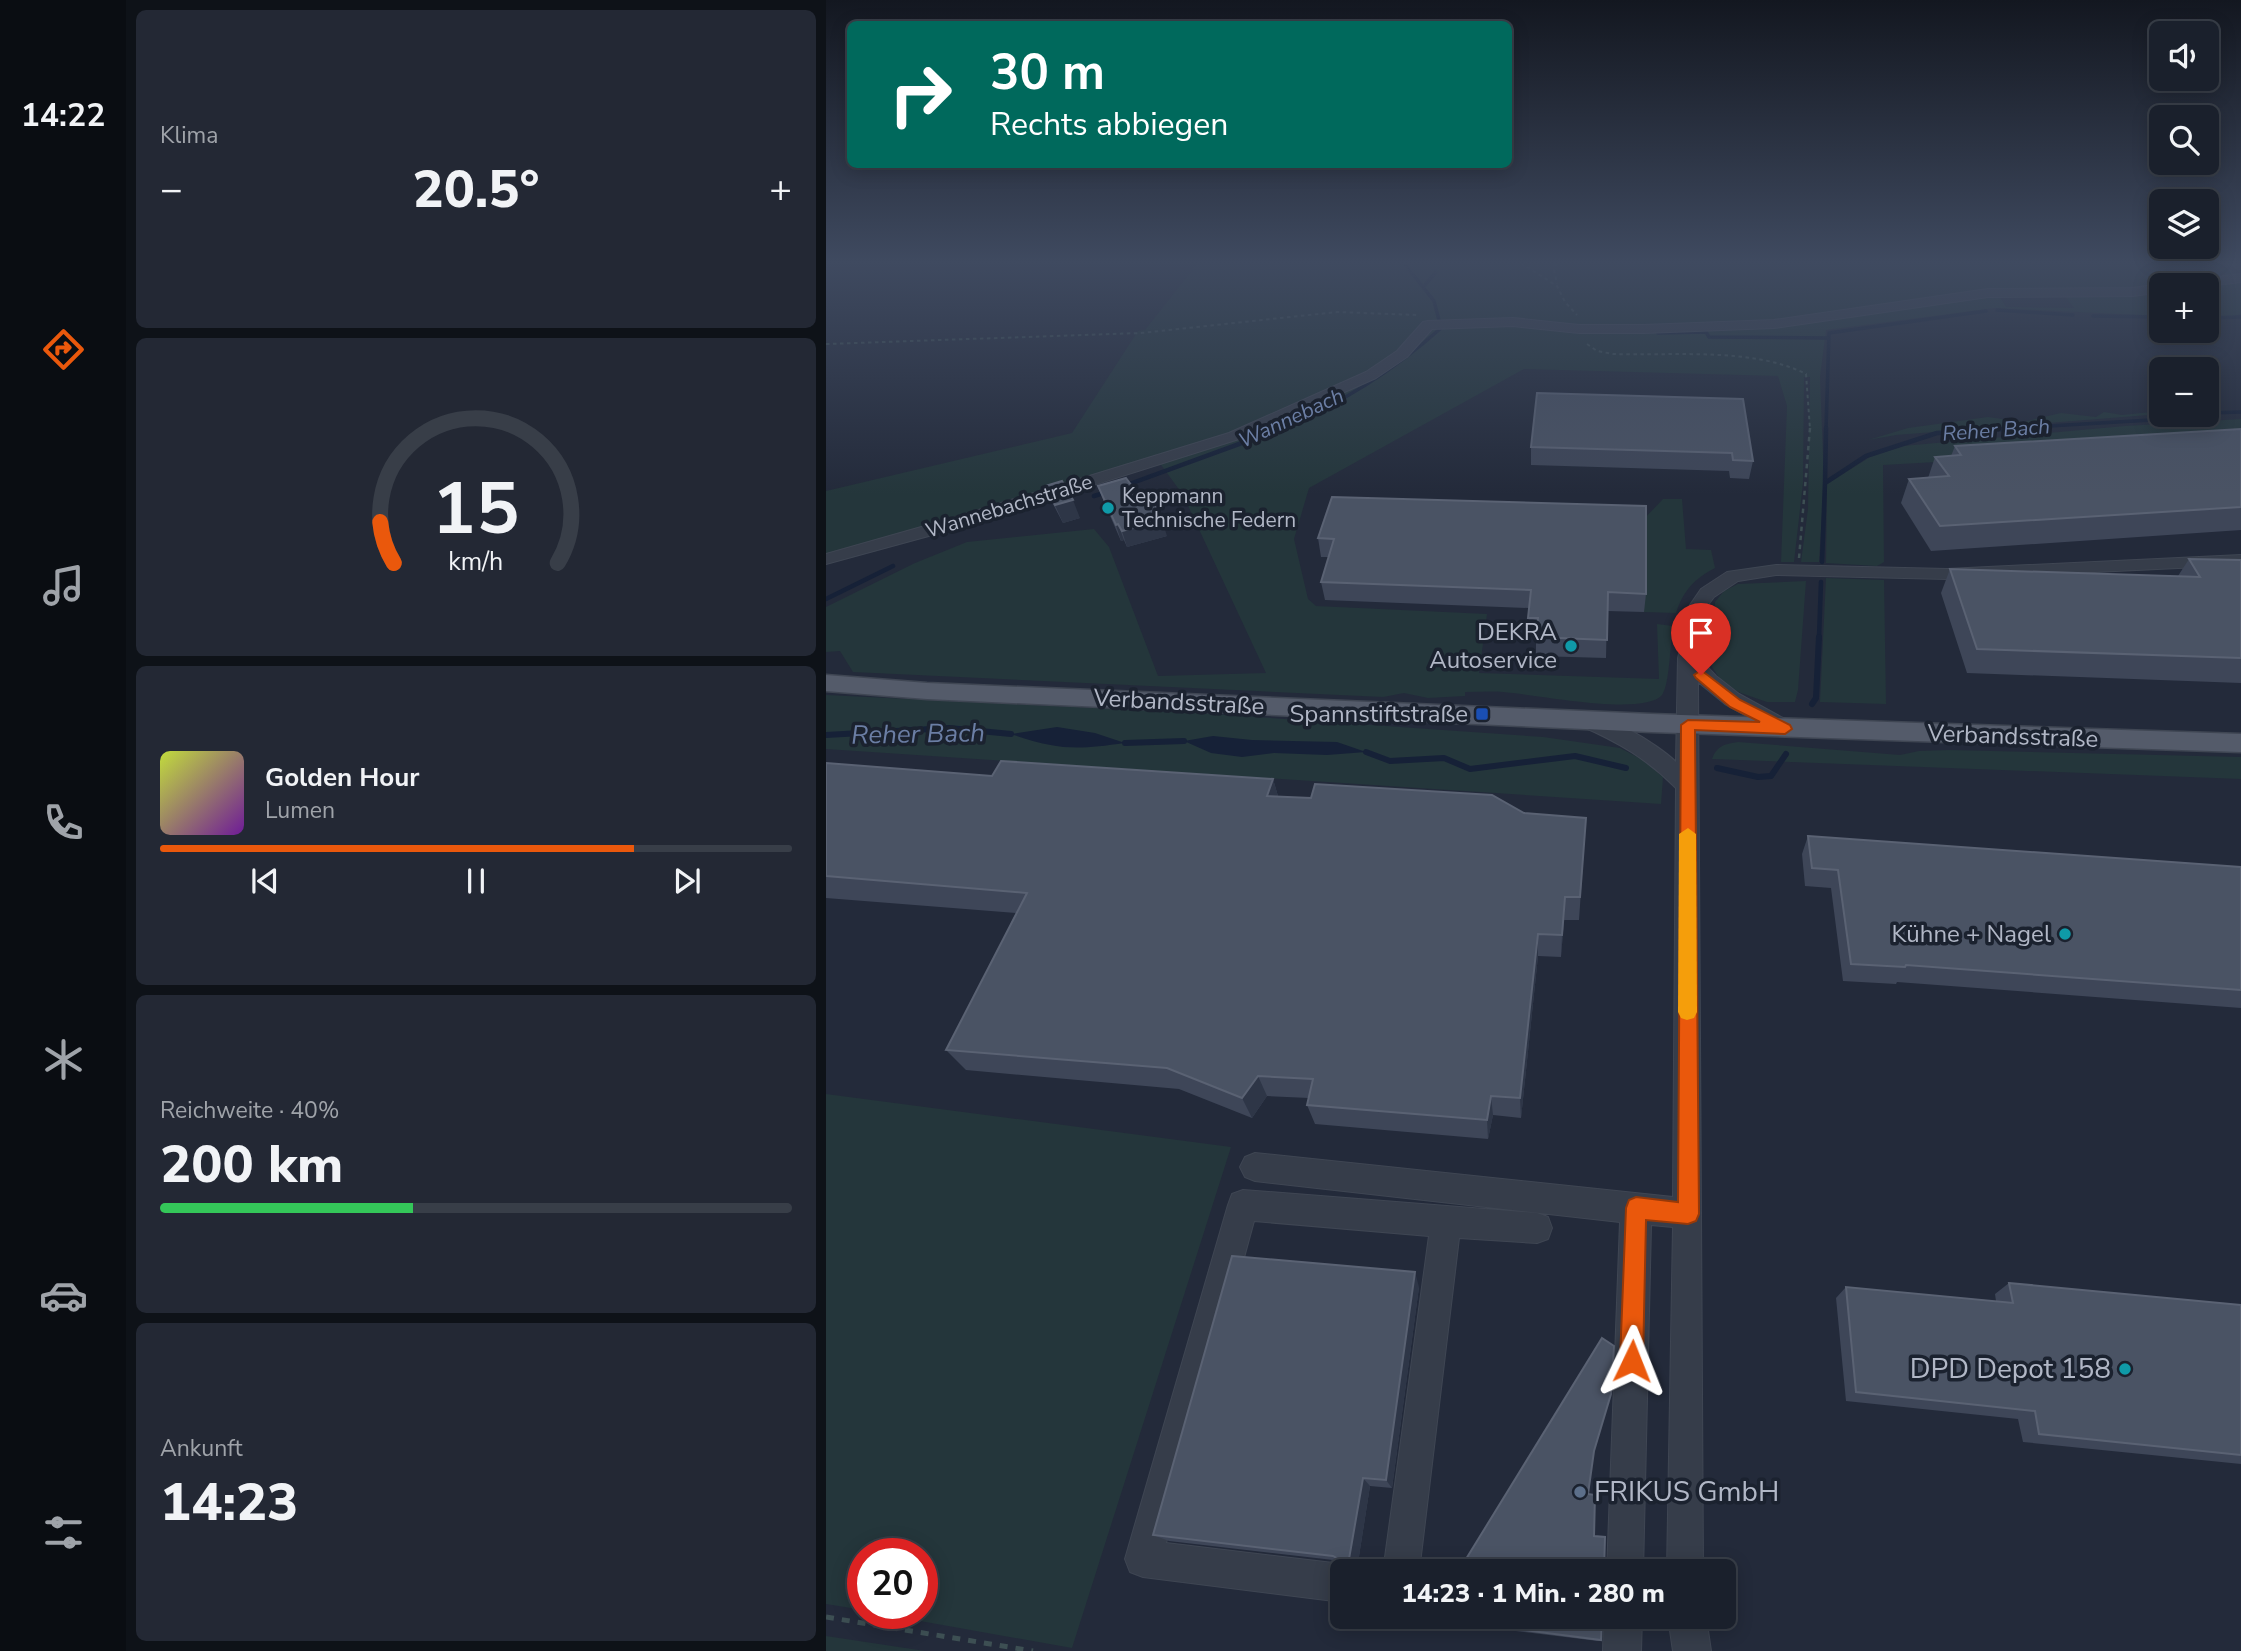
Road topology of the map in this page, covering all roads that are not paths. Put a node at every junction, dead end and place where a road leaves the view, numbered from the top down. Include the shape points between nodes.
1 (1415, 340) edge
2 (826, 559) edge
3 (2241, 560) edge
4 (1688, 659) junction
5 (826, 683) edge
6 (1586, 720) junction
7 (1688, 725) junction
8 (1785, 729) junction
9 (2241, 743) edge
10 (1687, 786) junction
11 (1255, 1167) dead end
12 (1354, 1177) junction
13 (1636, 1208) junction
14 (1347, 1213) junction
15 (1688, 1214) junction
16 (1446, 1222) junction
17 (1537, 1228) dead end
18 (1403, 1559) edge
19 (1625, 1559) edge
20 (1685, 1559) edge
21 (1330, 1582) edge
22 (1623, 1629) edge
23 (1688, 1629) edge
24 (1622, 1651) edge
25 (1692, 1651) edge

1 - 2 street, Wannebachstraße via 1371,374 1234,436
3 - 4 street via 1947,573 1776,570 1733,576 1714,587 1699,605
4 - 7 street
4 - 8 street, Verbandsstraße via 1735,704
5 - 6 main road, Verbandsstraße
6 - 7 main road, Verbandsstraße
6 - 10 street via 1659,758
7 - 8 main road, Verbandsstraße
7 - 10 street
8 - 9 main road, Verbandsstraße
10 - 15 street
11 - 12 street
12 - 13 street
12 - 14 street
13 - 15 street
13 - 19 street
14 - 16 street
14 - 21 street via 1243,1205 1143,1559
15 - 20 street
16 - 17 street
16 - 18 street
22 - 24 street
23 - 25 street

